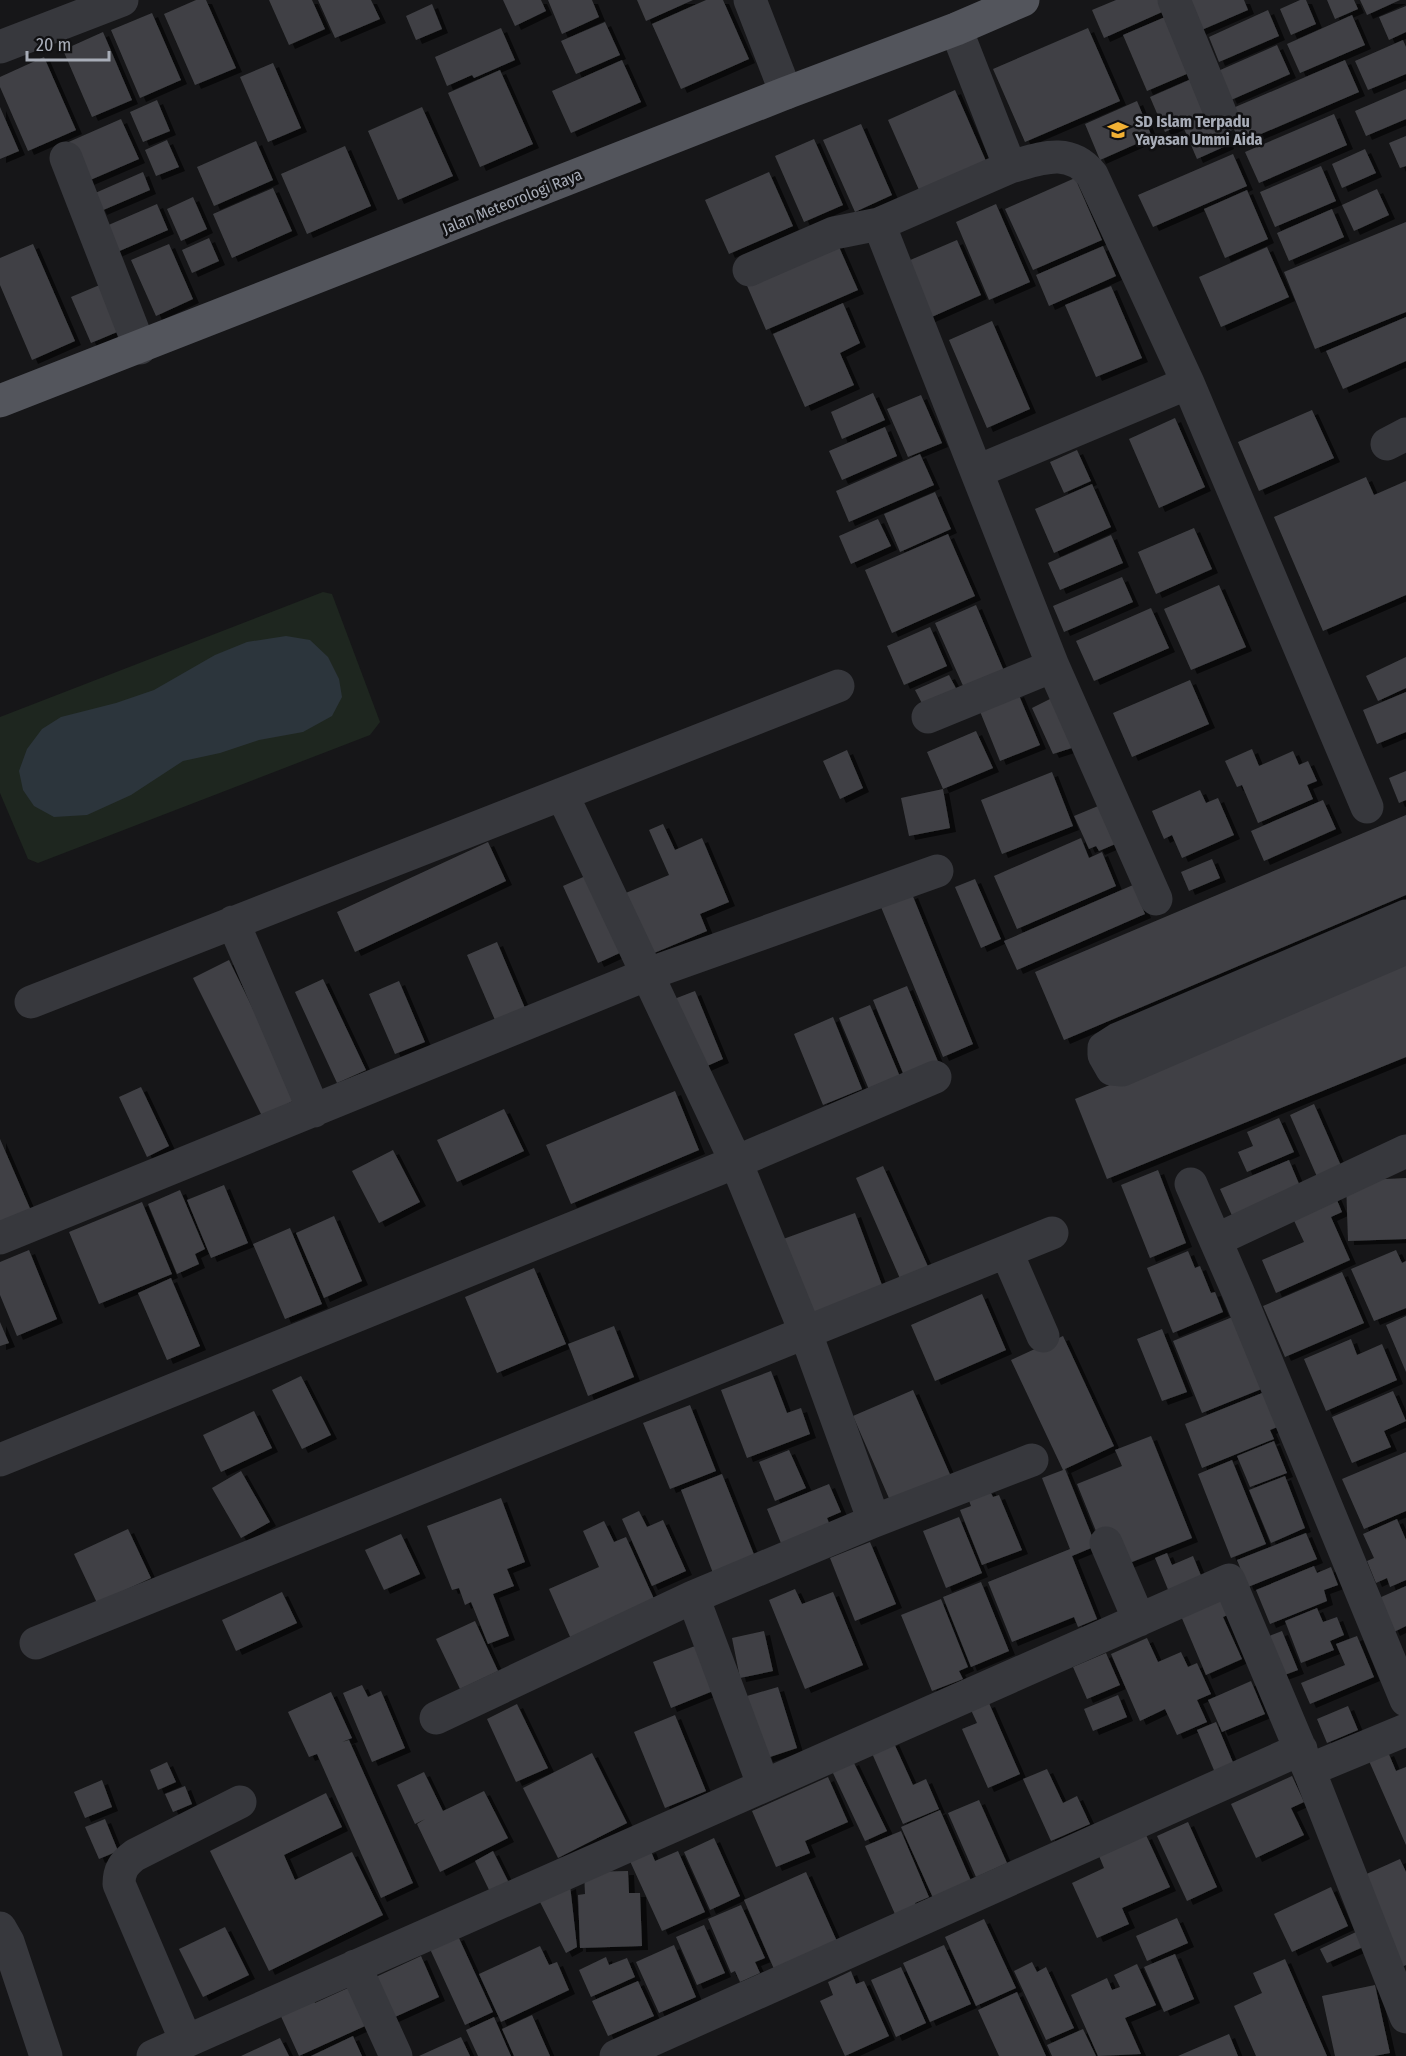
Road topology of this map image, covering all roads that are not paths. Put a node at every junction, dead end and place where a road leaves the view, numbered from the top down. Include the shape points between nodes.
1 (750, 0) edge
2 (1023, 0) edge
3 (1174, 0) edge
4 (116, 1) edge
5 (956, 29) junction
6 (0, 47) edge
7 (786, 93) junction
8 (1222, 117) dead end
9 (66, 158) dead end
10 (1010, 167) junction
11 (879, 224) junction
12 (749, 270) dead end
13 (140, 348) junction
14 (1188, 383) junction
15 (0, 401) edge
16 (978, 471) junction
17 (1053, 666) junction
18 (838, 686) dead end
19 (928, 717) dead end
20 (562, 794) junction
21 (1367, 807) dead end
22 (937, 871) dead end
23 (1156, 899) dead end
24 (1406, 916) edge
25 (233, 922) junction
26 (1406, 948) edge
27 (648, 974) junction
28 (31, 1002) dead end
29 (936, 1077) dead end
30 (314, 1111) junction
31 (1406, 1151) edge
32 (736, 1162) junction
33 (1191, 1184) dead end
34 (1052, 1233) dead end
35 (0, 1238) edge
36 (1216, 1240) junction
37 (1007, 1253) junction
38 (805, 1330) junction
39 (1043, 1336) dead end
40 (0, 1460) edge
41 (1032, 1460) dead end
42 (874, 1521) junction
43 (1106, 1543) dead end
44 (693, 1597) junction
45 (1139, 1620) junction
46 (36, 1643) dead end
47 (1406, 1700) edge
48 (436, 1718) dead end
49 (1406, 1730) edge
50 (1305, 1759) junction
51 (764, 1784) junction
52 (240, 1802) dead end
53 (0, 1928) edge
54 (355, 1966) junction
55 (1406, 2016) edge
56 (184, 2047) edge
57 (46, 2056) edge
58 (396, 2056) edge
59 (616, 2056) edge

1 - 7 street
2 - 5 main road, Jalan Meteorologi Raya
3 - 8 street
4 - 6 street
5 - 7 main road, Jalan Meteorologi Raya
5 - 10 street
7 - 13 main road, Jalan Meteorologi Raya
9 - 13 street
10 - 11 street
10 - 14 street via 1057,155 1084,165
11 - 12 street via 834,233
11 - 16 street
13 - 15 main road, Jalan Meteorologi Raya
14 - 16 street
14 - 21 street
16 - 17 street
17 - 19 street
17 - 23 street
18 - 20 street
20 - 25 street
20 - 27 street
22 - 27 street
24 - 26 street via 1118,1039 1104,1048 1104,1054 1112,1069 1122,1070
25 - 28 street
25 - 30 street
27 - 30 street
27 - 32 street
29 - 32 street
30 - 35 street
31 - 36 street
32 - 38 street
32 - 40 street
33 - 36 street
34 - 37 street
36 - 47 street
37 - 38 street
37 - 39 street
38 - 42 street
38 - 46 street
41 - 42 street
42 - 44 street
43 - 45 street
44 - 48 street
44 - 51 street
45 - 50 street via 1228,1580
45 - 51 street
49 - 50 street
50 - 55 street
50 - 59 street
51 - 54 street
52 - 56 street via 135,1854 119,1876
53 - 57 street
54 - 56 street
54 - 58 street

